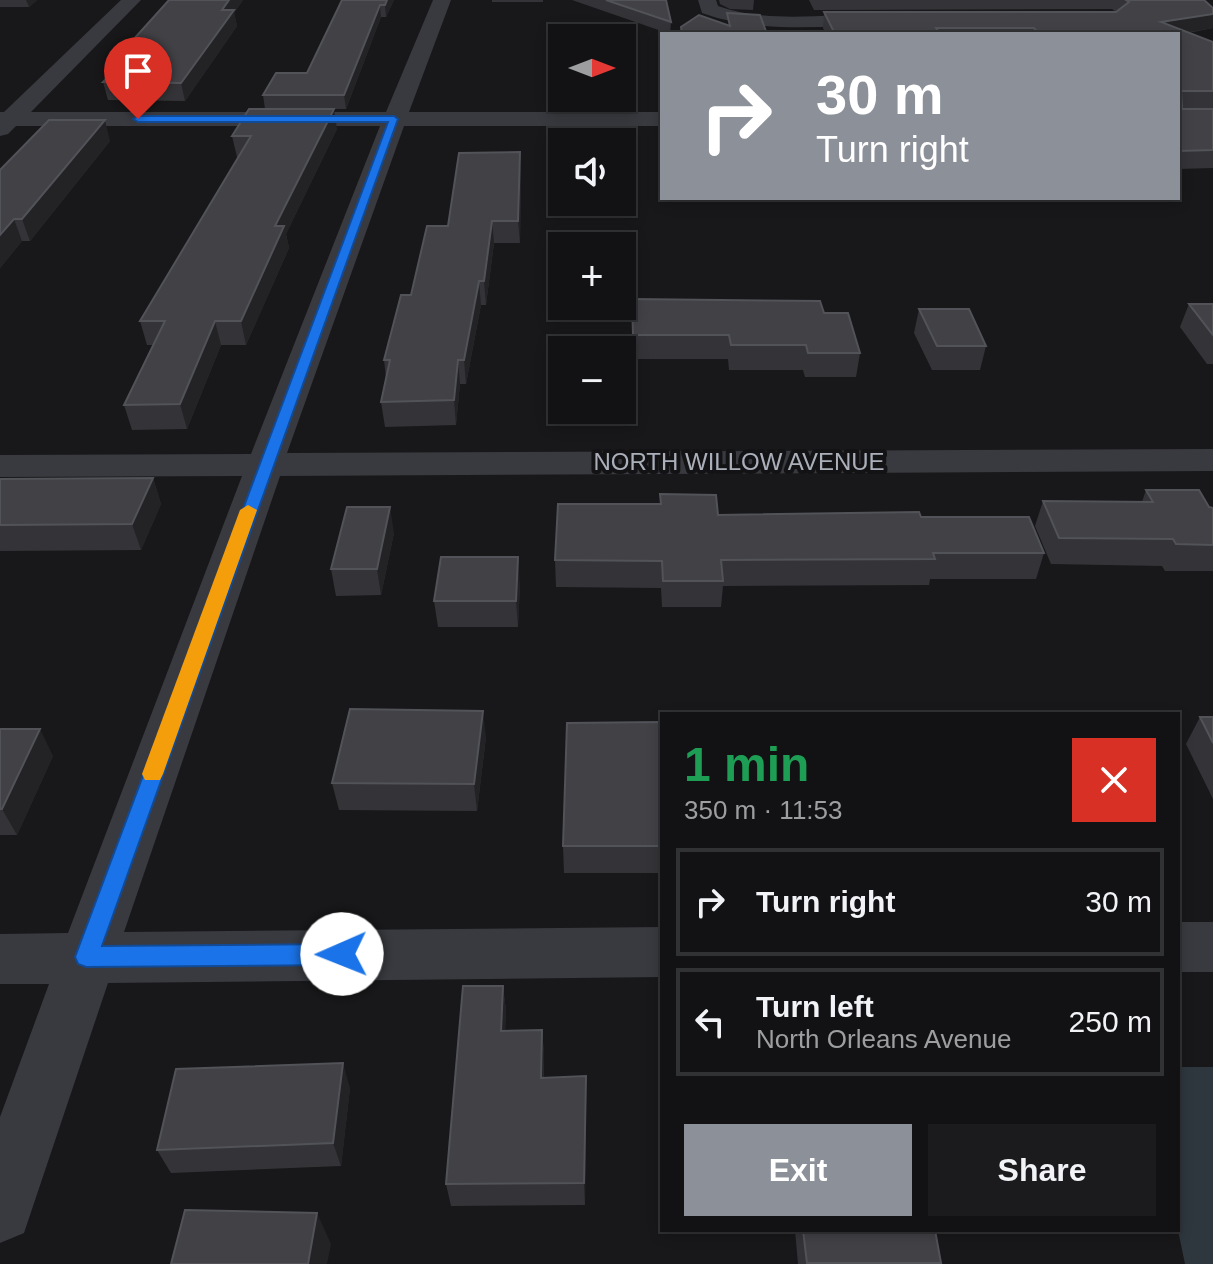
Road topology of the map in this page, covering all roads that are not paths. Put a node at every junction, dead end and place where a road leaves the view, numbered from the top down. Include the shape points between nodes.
1 (132, 0) edge
2 (442, 0) edge
3 (707, 0) edge
4 (907, 19) edge
5 (394, 119) junction
6 (660, 119) edge
7 (3, 122) edge
8 (1213, 460) edge
9 (266, 463) junction
10 (0, 466) edge
11 (1180, 947) edge
12 (1213, 947) edge
13 (660, 952) edge
14 (86, 957) junction
15 (0, 959) edge
16 (0, 1209) edge

1 - 7 street
2 - 5 street
3 - 4 street via 709,9 725,17
5 - 6 street
5 - 7 street
5 - 9 street
8 - 9 street, NORTH WILLOW AVENUE
9 - 10 street, NORTH WILLOW AVENUE
9 - 14 street
11 - 12 street
13 - 14 street
14 - 15 street
14 - 16 street

